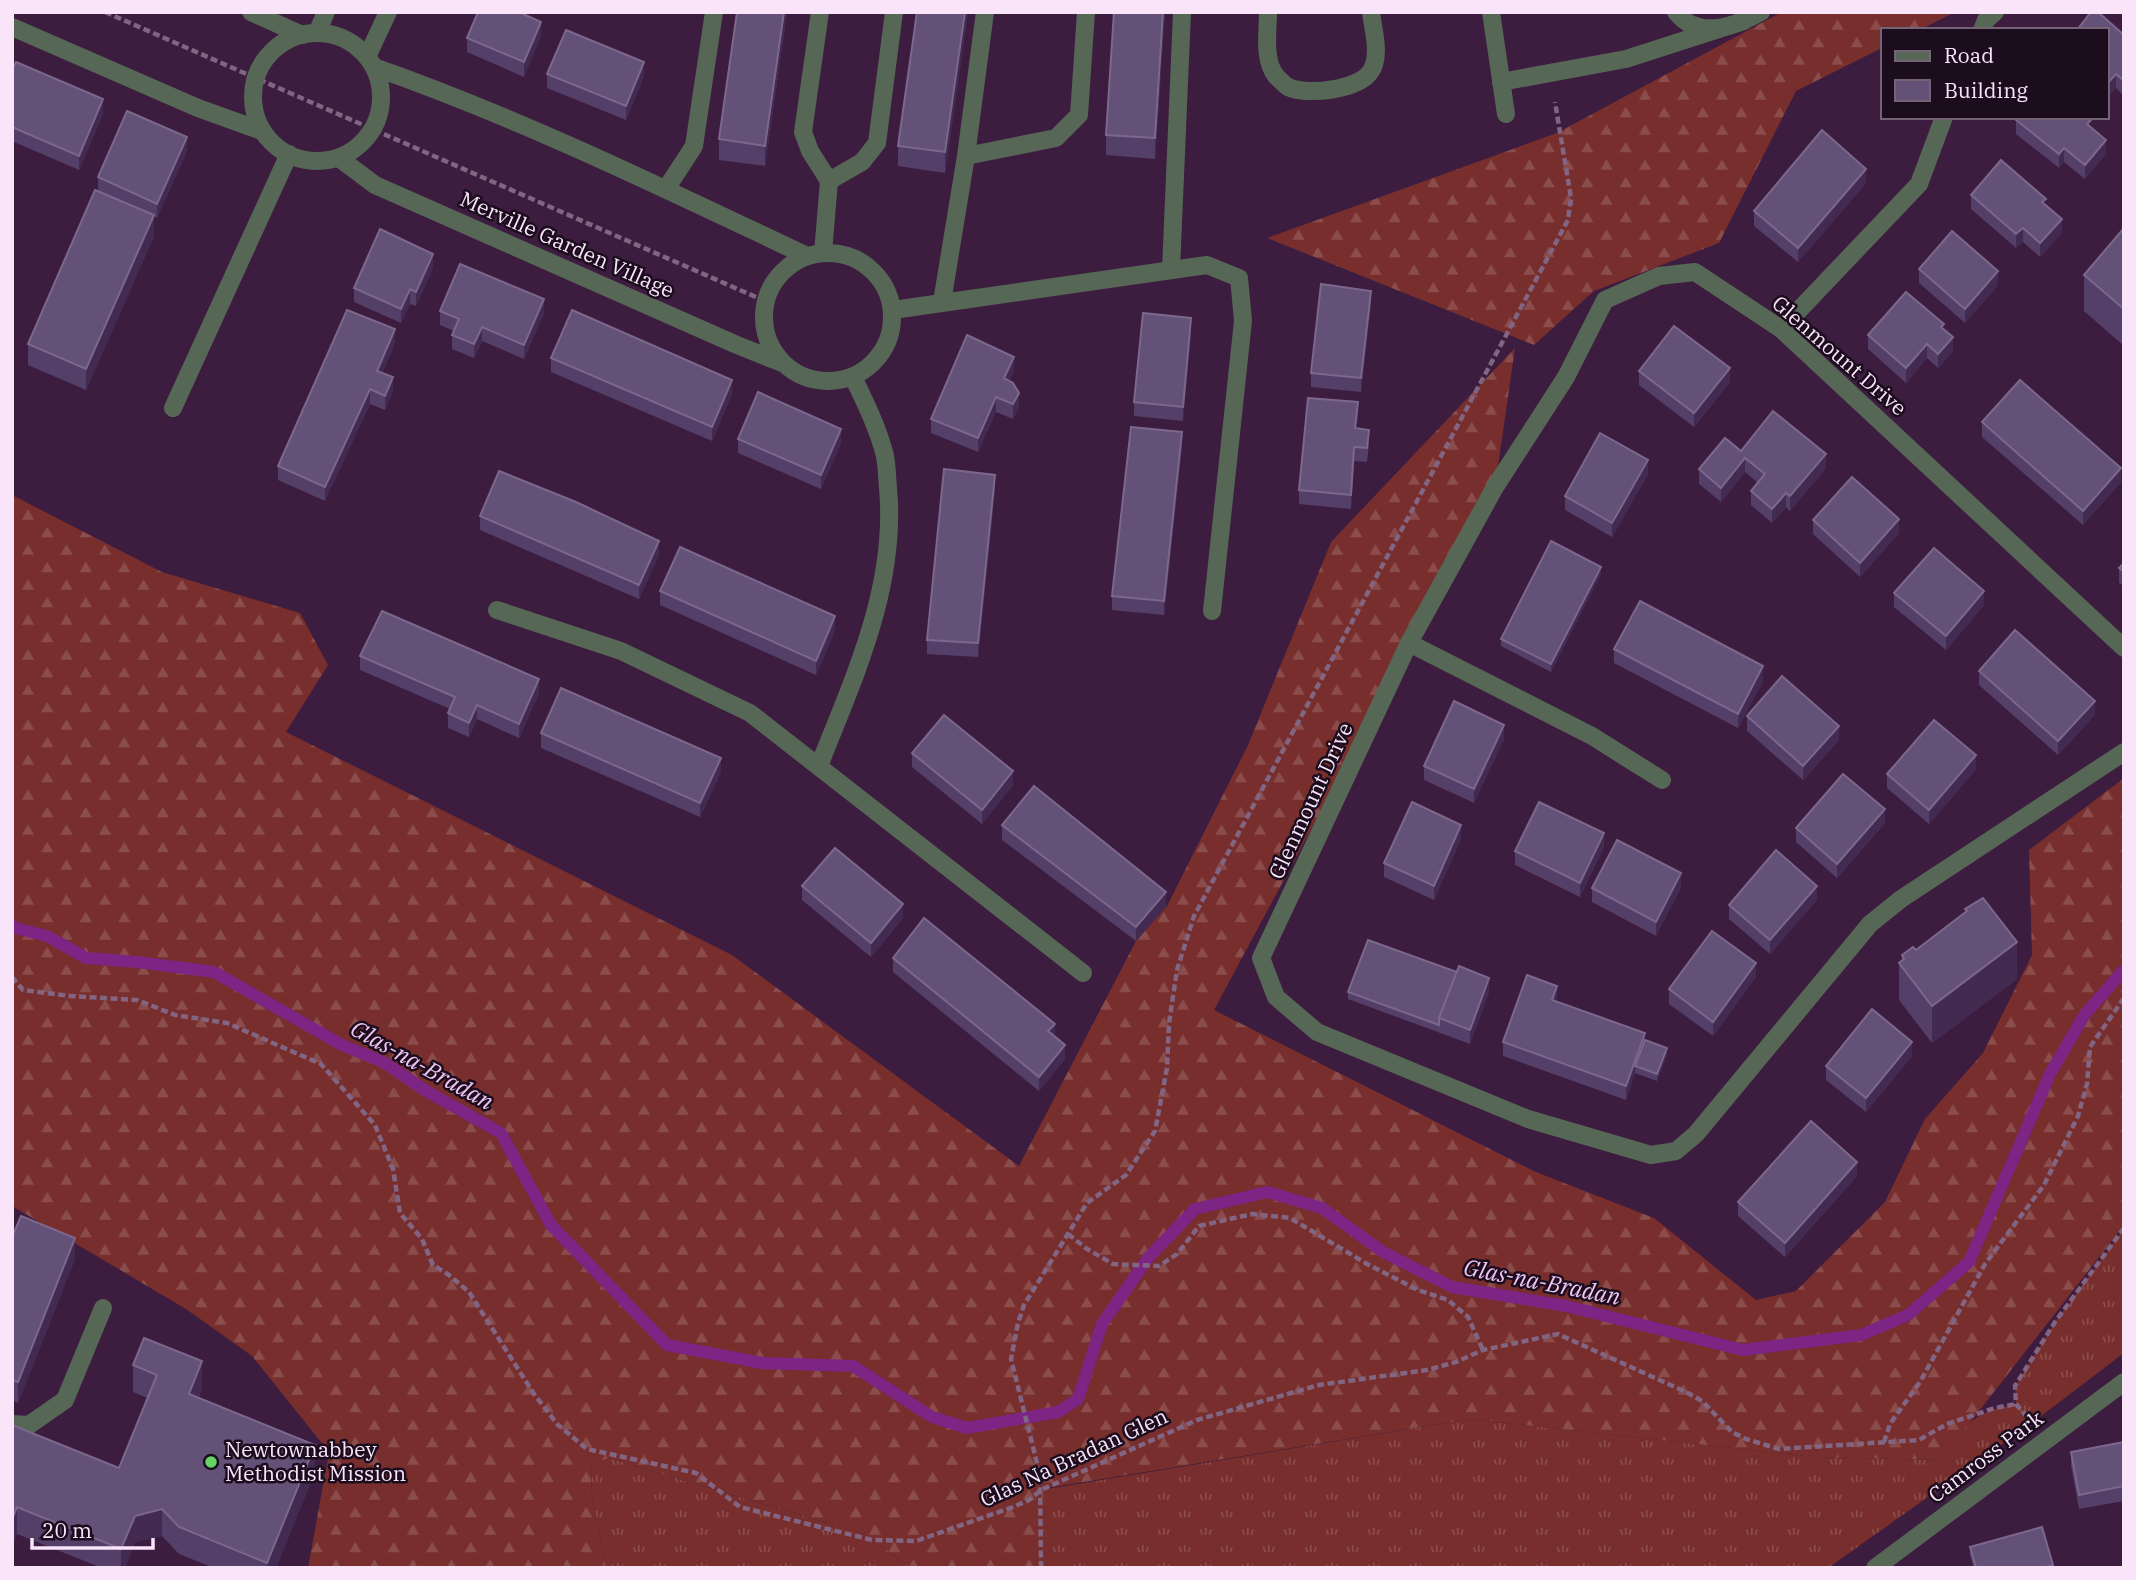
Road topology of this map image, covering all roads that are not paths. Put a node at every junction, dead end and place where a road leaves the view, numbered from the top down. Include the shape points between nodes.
1 (251, 12) edge
2 (326, 12) edge
3 (388, 12) edge
4 (714, 12) edge
5 (820, 12) edge
6 (894, 12) edge
7 (985, 12) edge
8 (1086, 12) edge
9 (1182, 12) edge
10 (1268, 12) edge
11 (1371, 12) edge
12 (1491, 12) edge
13 (1676, 12) edge
14 (1761, 12) edge
15 (1995, 12) edge
16 (1744, 21) junction
17 (12, 27) edge
18 (1983, 28) edge
19 (310, 34) junction
20 (371, 62) junction
21 (1501, 82) junction
22 (1506, 114) dead end
23 (1943, 119) edge
24 (262, 131) junction
25 (289, 155) junction
26 (966, 156) junction
27 (339, 158) junction
28 (829, 181) junction
29 (666, 189) junction
30 (815, 254) junction
31 (1171, 270) junction
32 (942, 302) junction
33 (893, 310) junction
34 (1781, 329) junction
35 (782, 363) junction
36 (853, 377) junction
37 (173, 408) dead end
38 (497, 610) dead end
39 (1212, 611) dead end
40 (1409, 643) junction
41 (2124, 648) edge
42 (2124, 752) edge
43 (819, 766) junction
44 (1662, 780) dead end
45 (1083, 972) dead end
46 (103, 1308) dead end
47 (2124, 1382) edge
48 (12, 1424) edge
49 (1875, 1568) edge

1 - 19 street
2 - 19 street
3 - 20 street
4 - 29 street via 694,146
5 - 28 street via 803,132
6 - 28 street via 877,143 862,162
7 - 26 street
8 - 26 street via 1079,115 1056,138
9 - 31 street
10 - 11 street via 1268,57 1275,75 1288,87 1308,92 1357,82 1371,71 1376,50
12 - 21 street
13 - 16 street via 1699,28 1716,30
14 - 16 street
15 - 18 street
16 - 21 street via 1626,59
17 - 24 street
19 - 20 street via 336,36 354,44
19 - 24 street via 282,44 266,59 256,78 253,96
20 - 27 street via 379,78 380,113 373,130
20 - 29 street
21 - 22 street
23 - 34 street via 1919,184
24 - 25 street
25 - 27 street via 305,160
25 - 37 street
26 - 32 street
27 - 35 street, Merville Garden Village via 375,185
28 - 30 street
29 - 30 street
30 - 33 street via 848,256 870,267 881,279
30 - 35 street via 792,263 780,274 765,301 765,333
31 - 32 street
31 - 39 street via 1207,264 1239,278 1244,321
32 - 33 street
33 - 36 street via 892,331 884,350
34 - 40 street, Glenmount Drive via 1695,272 1659,276 1605,300 1566,377 1495,487
34 - 41 street, Glenmount Drive
35 - 36 street via 816,380
36 - 43 street via 885,457 891,516 882,591
38 - 43 street via 621,651 738,707
40 - 42 street, Glenmount Drive via 1261,958 1276,997 1317,1032 1528,1119 1651,1155 1676,1151 1696,1134 1870,924
40 - 44 street via 1592,736
43 - 45 street
46 - 48 street via 65,1400 29,1425
47 - 49 street, Camross Park

